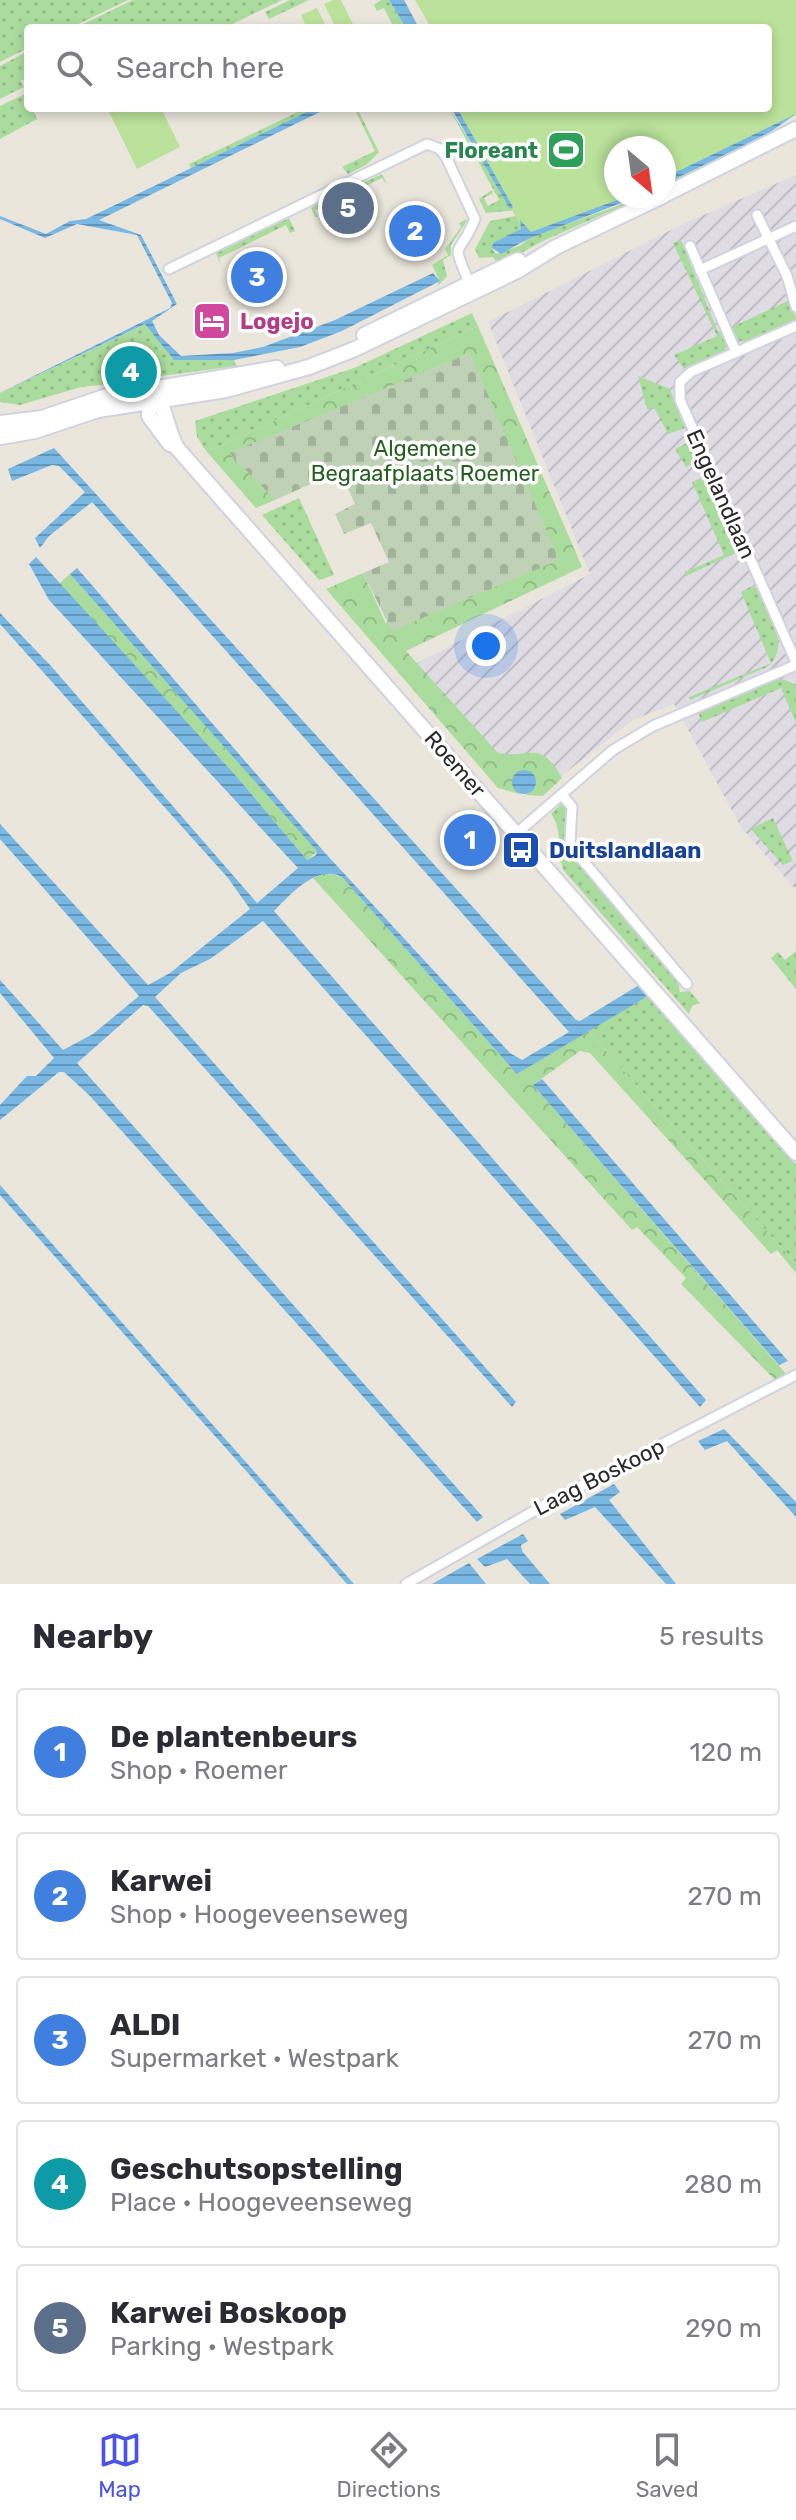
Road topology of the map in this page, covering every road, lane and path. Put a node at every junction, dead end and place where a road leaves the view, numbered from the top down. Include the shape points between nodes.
1 (796, 129) edge
2 (796, 139) edge
3 (753, 153) junction
4 (676, 190) edge
5 (638, 208) edge
6 (757, 215) dead end
7 (796, 226) edge
8 (769, 238) junction
9 (690, 246) dead end
10 (169, 269) dead end
11 (700, 270) junction
12 (471, 287) junction
13 (796, 307) edge
14 (796, 326) edge
15 (736, 352) junction
16 (154, 397) junction
17 (0, 423) edge
18 (0, 439) edge
19 (796, 663) edge
20 (562, 795) junction
21 (518, 832) junction
22 (687, 984) dead end
23 (796, 1153) edge
24 (796, 1375) edge
25 (406, 1584) edge

1 - 3 main road
2 - 3 main road
3 - 4 main road
5 - 12 main road
6 - 8 street
7 - 8 street
8 - 11 street
8 - 13 street
9 - 11 street
10 - 12 street via 416,146 434,146 446,157 475,219 457,246
11 - 15 street
12 - 16 main road via 309,367 226,390
14 - 15 street, Engelandlaan
15 - 19 street, Engelandlaan via 691,372 680,382 680,400
16 - 17 main road via 104,397 42,418
16 - 18 main road
16 - 21 main road, Roemer via 177,448
17 - 18 main road
19 - 20 street via 653,726 613,750
20 - 21 street
20 - 22 street via 572,807 574,850
21 - 23 main road, Roemer
24 - 25 street, Laag Boskoop via 538,1508

